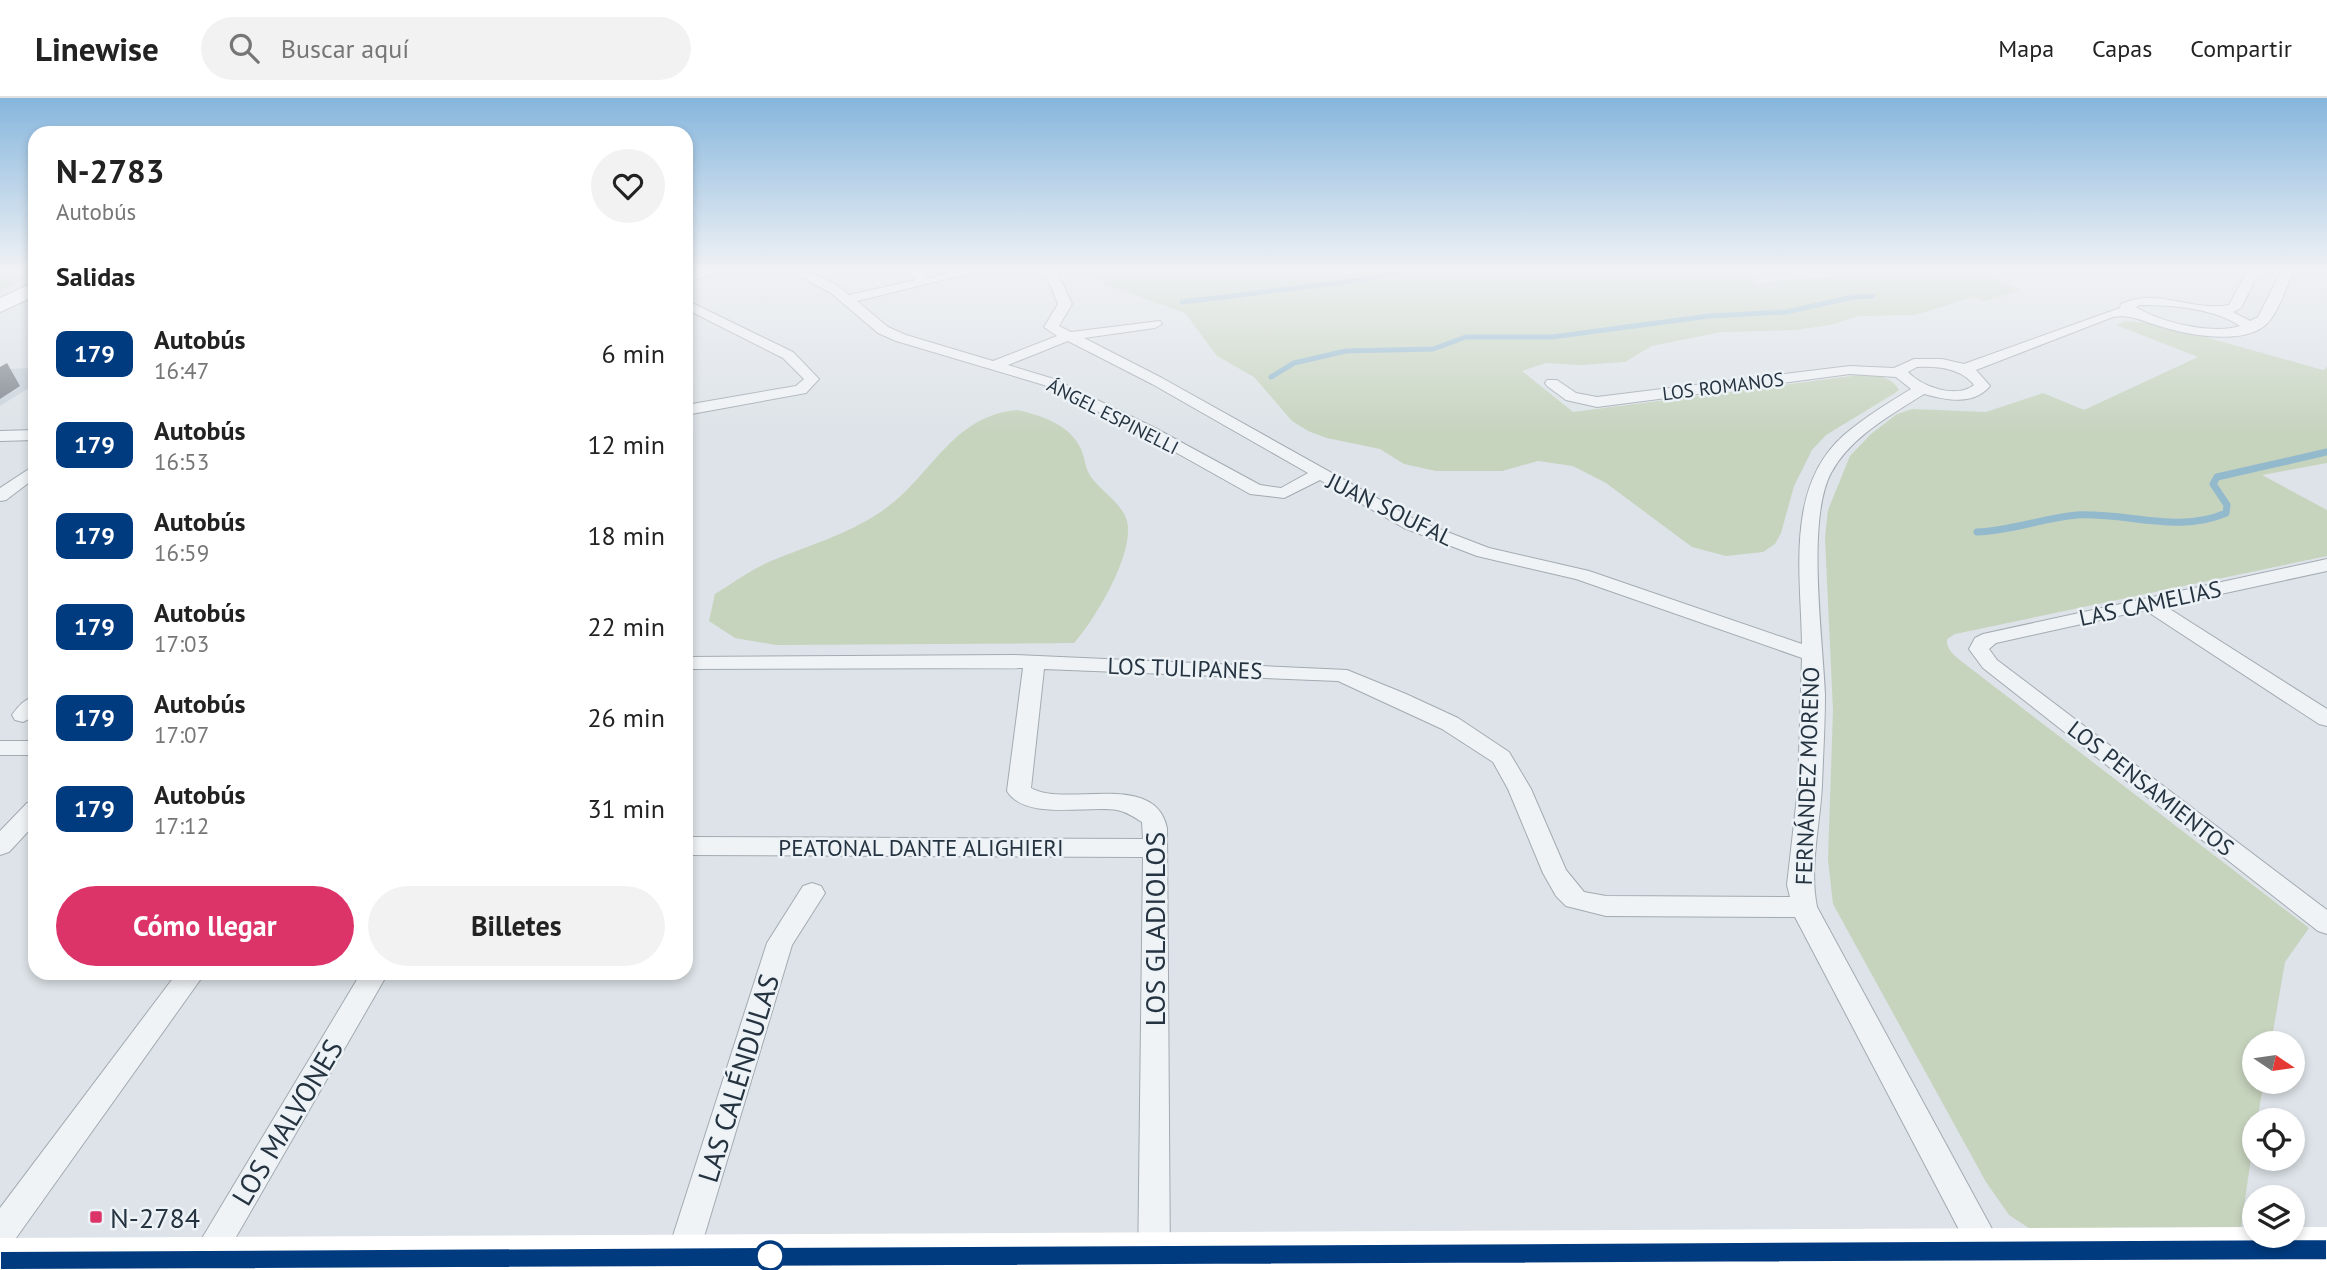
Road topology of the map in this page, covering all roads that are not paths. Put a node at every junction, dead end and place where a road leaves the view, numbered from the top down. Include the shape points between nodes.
1 (727, 325) edge
2 (877, 325) edge
3 (1052, 325) edge
4 (1150, 325) edge
5 (2081, 325) edge
6 (2176, 325) edge
7 (2246, 325) edge
8 (2253, 325) edge
9 (2249, 327) junction
10 (1069, 337) junction
11 (996, 365) junction
12 (1962, 370) junction
13 (1900, 373) junction
14 (1552, 383) dead end
15 (1922, 389) junction
16 (693, 409) edge
17 (0, 436) edge
18 (28, 436) edge
19 (1319, 474) junction
20 (28, 475) edge
21 (0, 496) edge
22 (2323, 569) edge
23 (2149, 604) junction
24 (1979, 649) joint
25 (1813, 655) junction
26 (1034, 662) junction
27 (693, 663) edge
28 (2327, 719) edge
29 (0, 748) edge
30 (28, 748) edge
31 (28, 816) edge
32 (0, 845) edge
33 (693, 846) edge
34 (1155, 848) junction
35 (813, 893) dead end
36 (1804, 907) junction
37 (2327, 924) edge
38 (187, 980) edge
39 (371, 980) edge
40 (0, 1234) edge
41 (2327, 1249) edge
42 (1987, 1251) junction
43 (0, 1261) edge
44 (1154, 1262) edge
45 (680, 1263) edge
46 (202, 1265) edge

1 - 16 street via 788,355 812,379 801,390
2 - 11 street, ÁNGEL ESPINELLI via 913,342
3 - 10 street
4 - 10 street
5 - 12 street
6 - 9 street via 2237,334
7 - 9 street
8 - 9 street
10 - 11 street
10 - 19 street, JUAN SOUFAL via 1157,381
11 - 19 street, ÁNGEL ESPINELLI via 1081,396 1256,490 1284,493
12 - 13 street, LOS ROMANOS via 1914,363
12 - 15 street via 1979,381 1979,391 1949,395
13 - 14 street, LOS ROMANOS via 1850,370 1597,402 1571,397
13 - 15 street
15 - 25 street, FERNÁNDEZ MORENO via 1848,440 1817,486 1809,544
17 - 18 street
19 - 25 street, JUAN SOUFAL via 1410,524 1483,552 1582,575
20 - 21 street
22 - 23 street, LAS CAMELIAS
23 - 24 street, LAS CAMELIAS via 1990,638
23 - 28 street
24 - 37 street, LOS PENSAMIENTOS via 1990,664
25 - 36 street, FERNÁNDEZ MORENO via 1810,788 1800,865
26 - 27 street, LOS TULIPANES
26 - 34 street, LOS GLADIOLOS via 1019,791 1032,799 1134,804 1153,818
26 - 36 street, LOS TULIPANES via 1321,674 1357,680 1478,739 1502,758 1559,880 1576,900 1606,906
29 - 30 street
31 - 32 street
33 - 34 street, PEATONAL DANTE ALIGHIERI
34 - 44 street, LOS GLADIOLOS
35 - 45 street, LAS CALÉNDULAS via 780,943
36 - 42 street, FERNÁNDEZ MORENO
38 - 40 street
39 - 46 street, LOS MALVONES
41 - 42 main road
42 - 44 main road
43 - 46 main road
44 - 45 main road
45 - 46 main road

